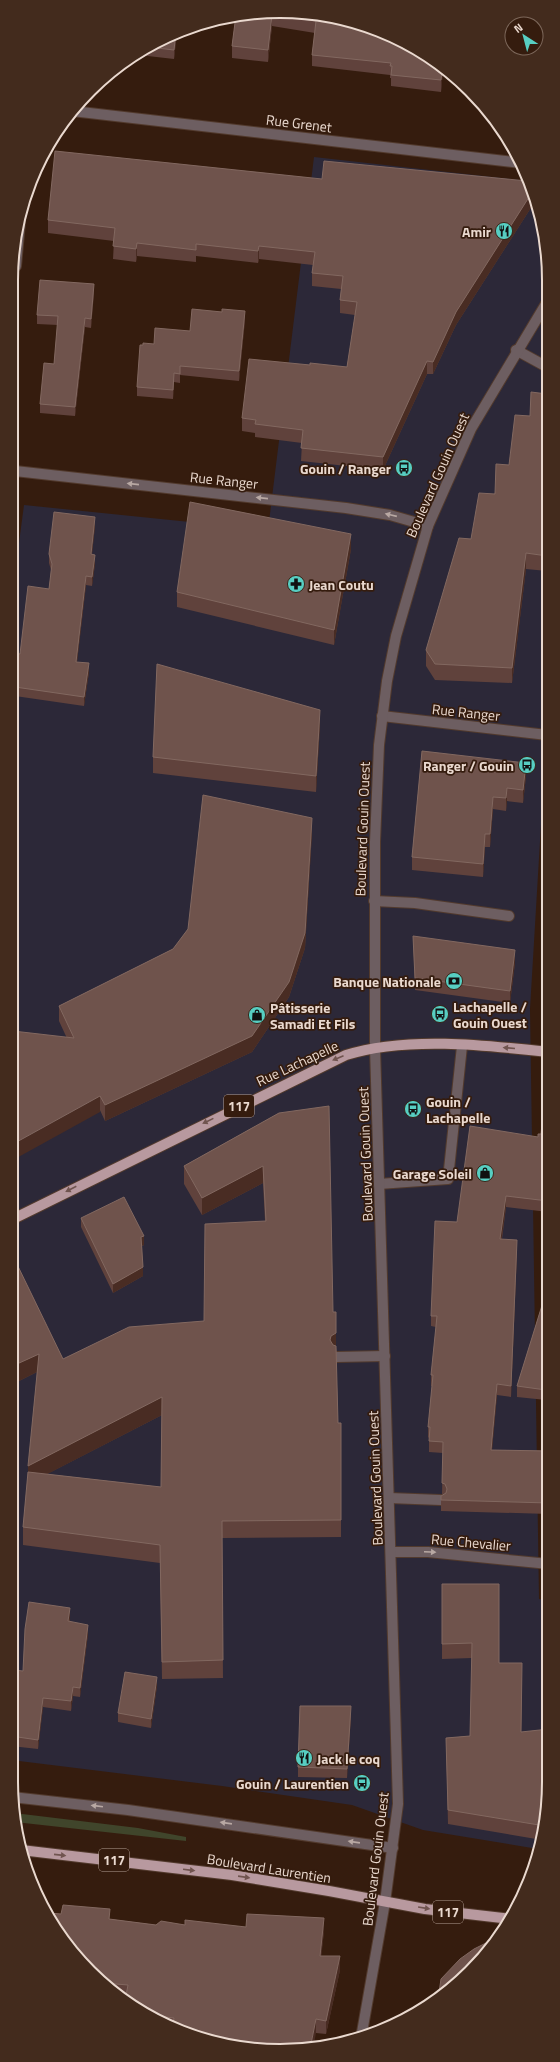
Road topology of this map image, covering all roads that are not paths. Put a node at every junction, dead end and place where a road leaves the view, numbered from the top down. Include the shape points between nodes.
1 (79, 112) edge
2 (514, 162) edge
3 (542, 310) edge
4 (516, 350) junction
5 (542, 365) edge
6 (18, 471) edge
7 (428, 526) junction
8 (382, 716) junction
9 (542, 734) edge
10 (374, 901) junction
11 (510, 916) dead end
12 (462, 1046) junction
13 (375, 1048) junction
14 (542, 1052) edge
15 (380, 1184) junction
16 (18, 1217) edge
17 (385, 1356) junction
18 (336, 1357) edge
19 (389, 1498) junction
20 (441, 1500) edge
21 (391, 1552) junction
22 (542, 1563) edge
23 (19, 1798) edge
24 (393, 1848) junction
25 (27, 1851) edge
26 (386, 1902) junction
27 (504, 1918) edge
28 (363, 2030) edge

1 - 2 street, Rue Grenet
3 - 4 street, Boulevard Gouin Ouest
4 - 5 street
4 - 7 street, Boulevard Gouin Ouest via 471,429
7 -> 6 street, Rue Ranger via 390,515 346,508
7 - 8 street, Boulevard Gouin Ouest via 396,636
8 - 9 street, Rue Ranger
8 - 10 street, Boulevard Gouin Ouest via 376,779
10 - 11 street via 415,903
10 - 13 street, Boulevard Gouin Ouest
12 - 13 main road, Rue Lachapelle / 117
14 -> 12 main road, Rue Lachapelle / 117
12 - 15 street via 448,1179
13 - 15 street, Boulevard Gouin Ouest
13 -> 16 main road, Rue Lachapelle / 117 via 331,1061
15 - 17 street, Boulevard Gouin Ouest
17 - 18 street
17 - 19 street, Boulevard Gouin Ouest
19 - 20 street
19 - 21 street, Boulevard Gouin Ouest
21 -> 22 street, Rue Chevalier via 428,1552
21 - 24 street, Boulevard Gouin Ouest via 398,1804
24 -> 23 street via 128,1810
24 - 26 street, Boulevard Gouin Ouest
25 -> 26 main road, Boulevard Laurentien / 117 via 225,1875 329,1890
26 -> 27 main road, Boulevard Laurentien / 117
26 - 28 street, Boulevard Gouin Ouest

